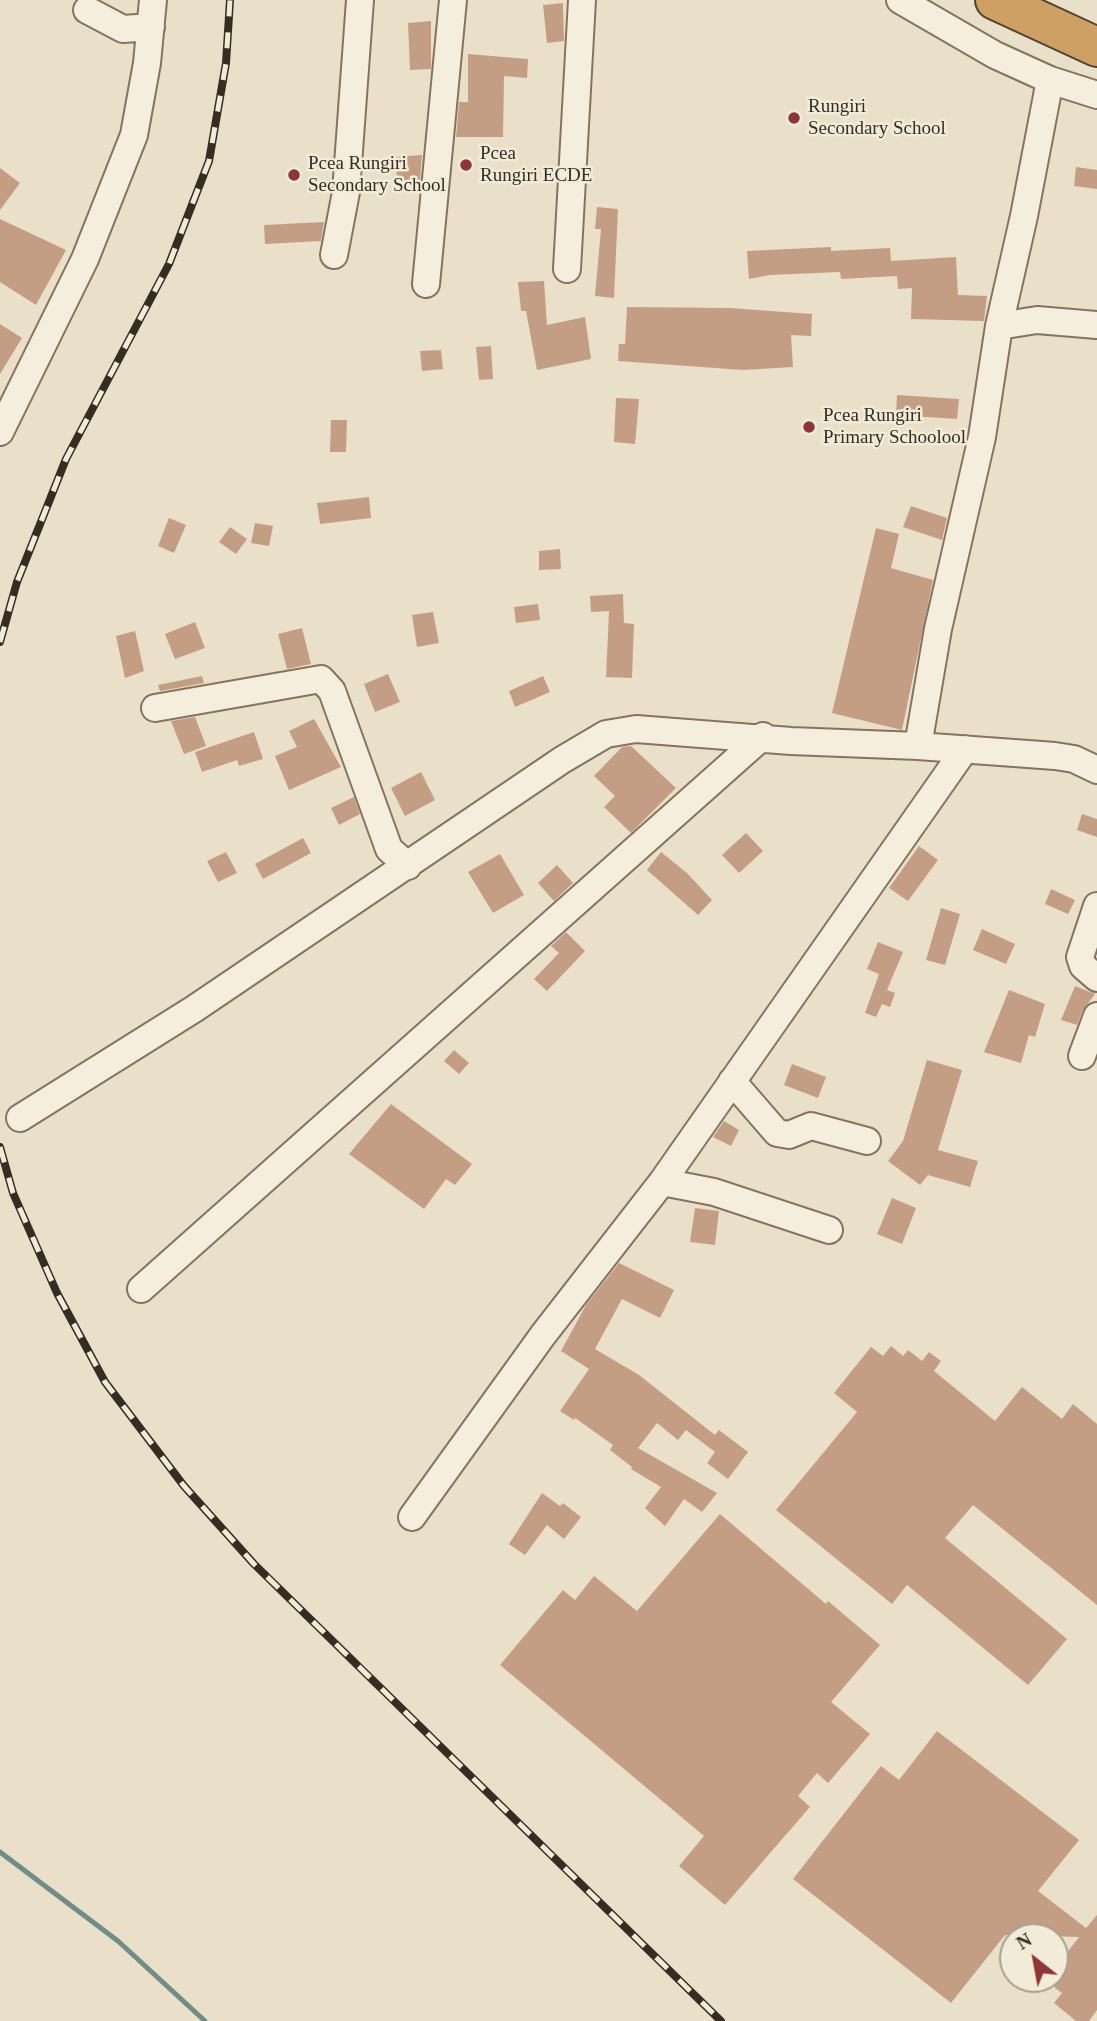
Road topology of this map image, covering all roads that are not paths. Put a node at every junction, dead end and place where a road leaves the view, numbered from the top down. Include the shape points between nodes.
1 (153, 0) edge
2 (360, 0) edge
3 (453, 0) edge
4 (582, 0) edge
5 (900, 0) edge
6 (995, 0) edge
7 (1050, 0) edge
8 (87, 10) dead end
9 (1097, 23) edge
10 (151, 27) junction
11 (1097, 47) edge
12 (1050, 80) junction
13 (1097, 95) edge
14 (334, 255) dead end
15 (566, 269) dead end
16 (426, 284) dead end
17 (1097, 325) edge
18 (999, 326) junction
19 (0, 432) edge
20 (155, 708) dead end
21 (763, 736) junction
22 (918, 746) junction
23 (965, 749) junction
24 (1097, 770) edge
25 (408, 866) junction
26 (1097, 906) edge
27 (1097, 978) edge
28 (1097, 1016) edge
29 (1082, 1056) dead end
30 (732, 1081) junction
31 (20, 1118) dead end
32 (867, 1141) dead end
33 (662, 1182) junction
34 (829, 1230) dead end
35 (141, 1289) dead end
36 (412, 1517) dead end

1 - 10 street
2 - 14 street via 346,192
3 - 16 street
4 - 15 street
5 - 12 street via 995,55
6 - 11 highway
7 - 9 highway
8 - 10 street via 123,29
10 - 19 street via 134,135 85,259
12 - 13 street
12 - 18 street
17 - 18 street via 1037,320
18 - 22 street via 982,437 938,629
20 - 25 street via 321,679 332,691 389,849
21 - 22 street
21 - 25 street via 636,729 606,734
21 - 35 street
22 - 23 street
23 - 24 street via 1065,758
23 - 30 street
25 - 31 street
26 - 27 street via 1080,957 1083,967
28 - 29 street
30 - 32 street via 777,1133 789,1135 811,1126
30 - 33 street
33 - 34 street via 714,1192
33 - 36 street via 543,1335

